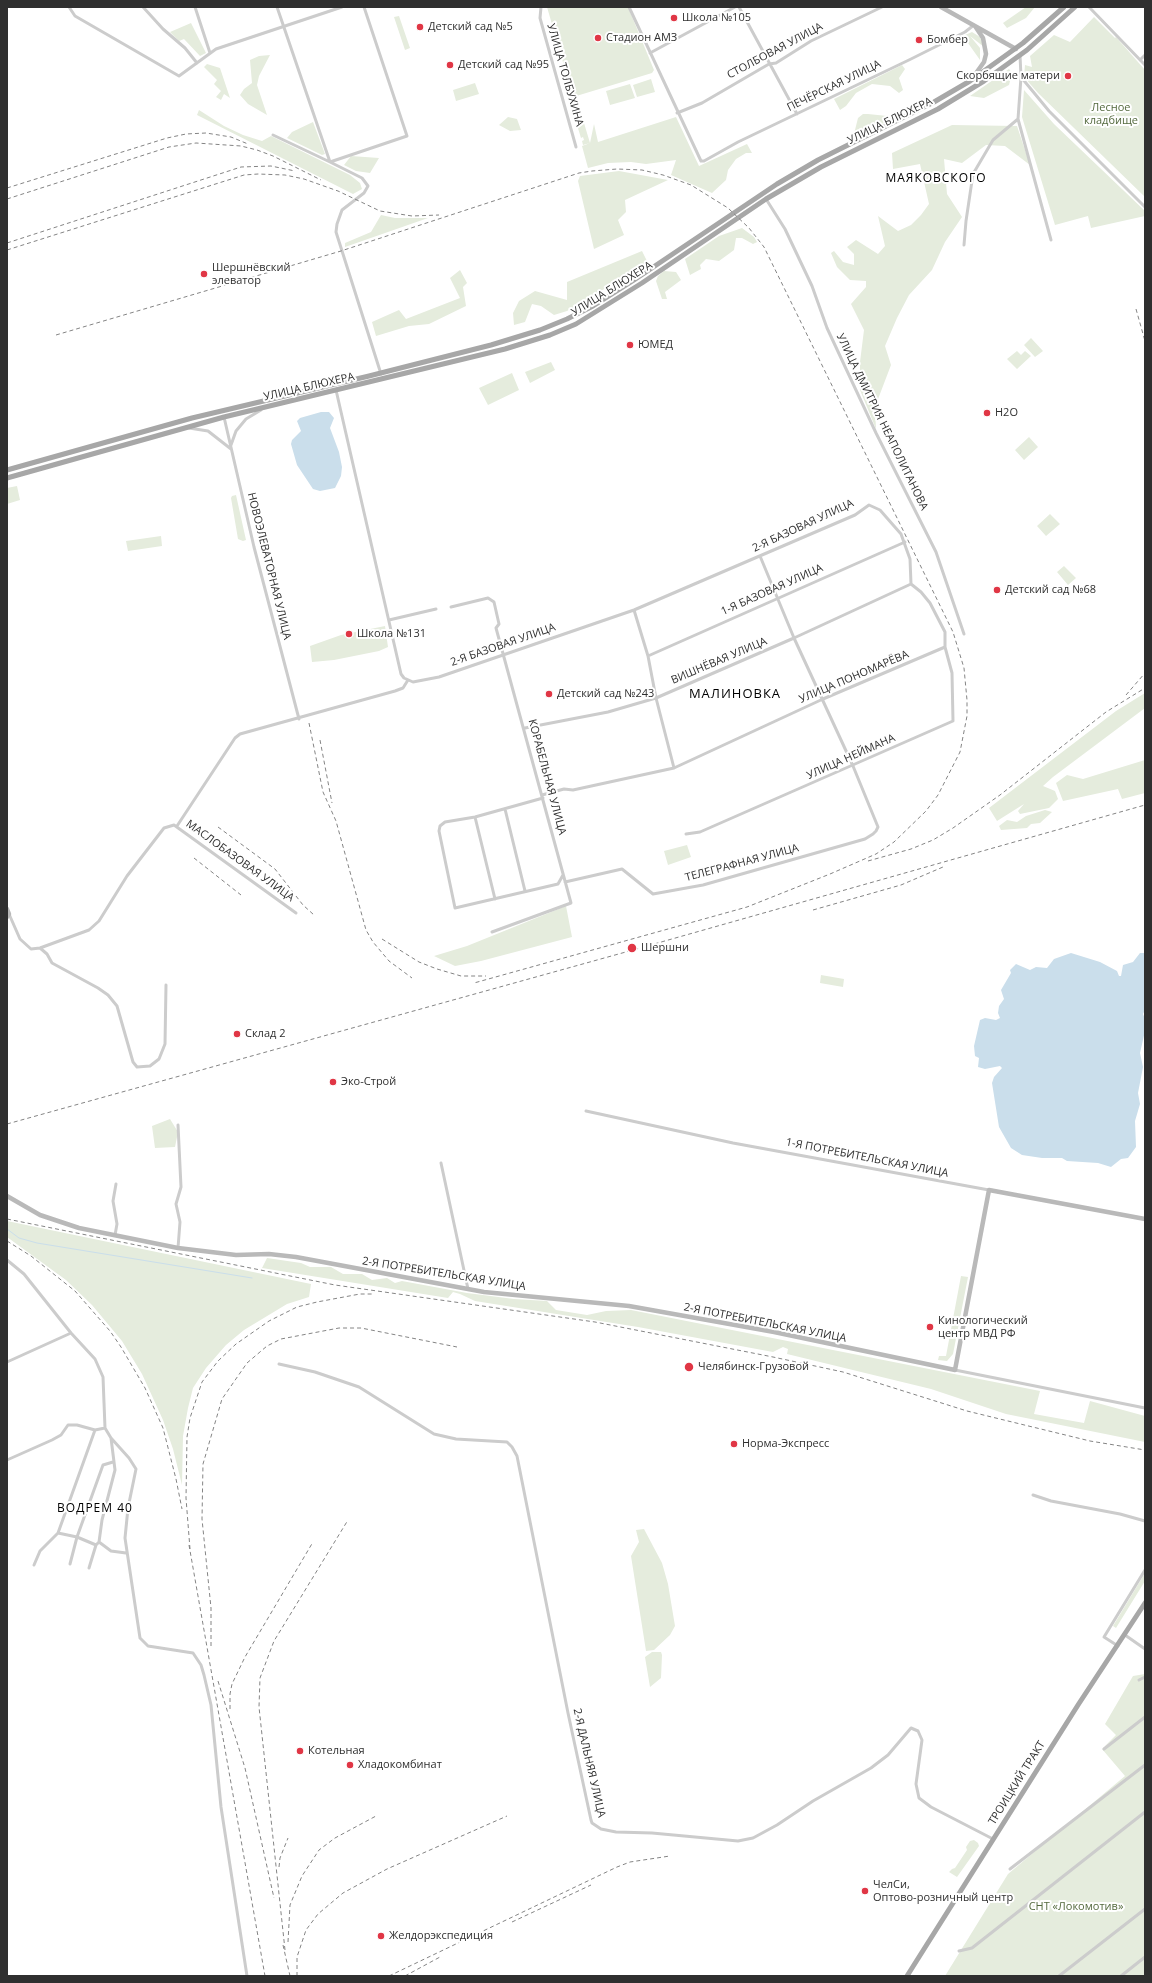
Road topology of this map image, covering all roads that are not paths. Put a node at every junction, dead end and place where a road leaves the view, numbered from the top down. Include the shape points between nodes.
1 (69, 7) edge
2 (143, 7) edge
3 (195, 7) edge
4 (277, 7) edge
5 (342, 7) edge
6 (364, 7) edge
7 (541, 7) edge
8 (629, 7) edge
9 (735, 7) edge
10 (739, 7) edge
11 (882, 7) edge
12 (941, 7) edge
13 (1064, 7) edge
14 (1075, 7) edge
15 (1090, 7) edge
16 (974, 25) junction
17 (284, 26) junction
18 (1016, 49) junction
19 (210, 53) junction
20 (650, 53) junction
21 (1020, 55) junction
22 (1145, 55) edge
23 (1140, 60) junction
24 (197, 62) junction
25 (769, 64) junction
26 (1145, 65) edge
27 (1021, 77) junction
28 (970, 81) junction
29 (677, 113) junction
30 (797, 114) junction
31 (1018, 119) junction
32 (273, 135) dead end
33 (576, 147) dead end
34 (330, 162) junction
35 (766, 200) junction
36 (1145, 207) edge
37 (1051, 240) dead end
38 (964, 245) dead end
39 (381, 376) junction
40 (334, 384) junction
41 (336, 392) junction
42 (264, 408) junction
43 (224, 417) junction
44 (184, 428) junction
45 (230, 449) junction
46 (7, 470) edge
47 (7, 478) edge
48 (905, 542) junction
49 (760, 556) junction
50 (911, 584) junction
51 (778, 598) junction
52 (451, 607) dead end
53 (436, 609) dead end
54 (634, 610) junction
55 (389, 620) junction
56 (964, 634) dead end
57 (794, 638) junction
58 (945, 647) junction
59 (505, 655) junction
60 (648, 656) junction
61 (408, 680) junction
62 (656, 698) junction
63 (823, 699) junction
64 (298, 719) junction
65 (524, 728) junction
66 (854, 766) junction
67 (674, 768) junction
68 (543, 797) junction
69 (505, 809) junction
70 (475, 817) junction
71 (177, 826) junction
72 (686, 834) dead end
73 (563, 875) junction
74 (565, 882) junction
75 (525, 891) junction
76 (495, 899) junction
77 (7, 908) edge
78 (296, 913) dead end
79 (8, 915) edge
80 (492, 932) dead end
81 (40, 948) junction
82 (166, 985) dead end
83 (586, 1111) dead end
84 (178, 1125) dead end
85 (441, 1163) dead end
86 (116, 1184) dead end
87 (989, 1190) junction
88 (7, 1196) edge
89 (1145, 1219) edge
90 (115, 1236) junction
91 (178, 1248) junction
92 (7, 1260) edge
93 (468, 1289) junction
94 (71, 1333) junction
95 (7, 1362) edge
96 (279, 1364) dead end
97 (955, 1370) junction
98 (1145, 1408) edge
99 (105, 1428) junction
100 (95, 1430) junction
101 (111, 1438) junction
102 (7, 1460) edge
103 (113, 1462) junction
104 (1033, 1495) dead end
105 (1145, 1521) edge
106 (58, 1532) junction
107 (77, 1537) junction
108 (97, 1543) junction
109 (126, 1553) junction
110 (70, 1564) dead end
111 (34, 1565) dead end
112 (89, 1568) dead end
113 (1145, 1570) edge
114 (1145, 1603) edge
115 (1125, 1635) junction
116 (1118, 1646) junction
117 (1145, 1649) edge
118 (1145, 1677) edge
119 (1139, 1680) dead end
120 (1145, 1717) edge
121 (1104, 1748) dead end
122 (1145, 1765) edge
123 (1145, 1812) edge
124 (993, 1839) junction
125 (1010, 1869) dead end
126 (1145, 1908) edge
127 (959, 1951) dead end
128 (1145, 1957) edge
129 (247, 1976) edge
130 (908, 1976) edge
131 (1059, 1976) edge
132 (1121, 1976) edge

1 - 24 street via 75,16 179,76
2 - 24 street
3 - 19 street
4 - 17 street
5 - 17 street
6 - 34 street via 408,136
7 - 33 street, УЛИЦА ТОЛБУХИНА via 540,18
8 - 20 street
9 - 20 street
10 - 25 street
11 - 25 street, СТОЛБОВАЯ УЛИЦА via 812,41 776,63
12 - 16 street
13 - 18 main road, УЛИЦА БЛЮХЕРА
14 - 21 main road, УЛИЦА БЛЮХЕРА
15 - 23 street
16 - 18 street
16 - 28 street via 983,38 986,54 984,62
16 - 30 street, ПЕЧЁРСКАЯ УЛИЦА via 938,46
17 - 19 street
17 - 34 street
18 - 21 main road
18 - 28 main road, УЛИЦА БЛЮХЕРА
19 - 24 street
20 - 29 street
21 - 27 street
21 - 35 main road, УЛИЦА БЛЮХЕРА via 960,96 821,166
22 - 23 street
23 - 26 street
25 - 29 street, СТОЛБОВАЯ УЛИЦА via 702,103
25 - 30 street
27 - 31 street
27 - 36 street via 1038,100
28 - 39 main road, УЛИЦА БЛЮХЕРА via 777,184 593,306 540,330
29 - 30 street, ПЕЧЁРСКАЯ УЛИЦА via 700,161
31 - 37 street
31 - 38 street via 993,140 973,174
32 - 34 street
34 - 39 street via 362,178 368,186 364,193 342,210 336,232
35 - 39 main road, УЛИЦА БЛЮХЕРА via 576,324 505,350
35 - 56 street, УЛИЦА ДМИТРИЯ НЕАПОЛИТАНОВА via 785,229 812,286 830,335 936,552
39 - 40 main road, УЛИЦА БЛЮХЕРА
39 - 41 main road, УЛИЦА БЛЮХЕРА
40 - 41 street
40 - 46 main road, УЛИЦА БЛЮХЕРА via 192,418
41 - 42 main road, УЛИЦА БЛЮХЕРА
41 - 55 street
42 - 43 main road, УЛИЦА БЛЮХЕРА
42 - 45 street via 246,419 236,431
43 - 44 main road, УЛИЦА БЛЮХЕРА
43 - 45 street, НОВОЭЛЕВАТОРНАЯ УЛИЦА
44 - 45 street via 208,431
44 - 47 main road, УЛИЦА БЛЮХЕРА
45 - 64 street, НОВОЭЛЕВАТОРНАЯ УЛИЦА
48 - 49 street, 2-Я БАЗОВАЯ УЛИЦА via 880,510 869,505 855,515
48 - 50 street via 910,559
48 - 51 street, 1-Я БАЗОВАЯ УЛИЦА
49 - 51 street
49 - 54 street, 2-Я БАЗОВАЯ УЛИЦА
50 - 57 street, ВИШНЁВАЯ УЛИЦА
50 - 58 street via 921,592 938,616 945,632
51 - 57 street
51 - 60 street, 1-Я БАЗОВАЯ УЛИЦА
52 - 59 street, КОРАБЕЛЬНАЯ УЛИЦА via 491,599 494,602 499,624 496,628
53 - 55 street
54 - 59 street, 2-Я БАЗОВАЯ УЛИЦА
54 - 60 street
55 - 61 street via 401,674
57 - 62 street, ВИШНЁВАЯ УЛИЦА
57 - 63 street
58 - 63 street, УЛИЦА ПОНОМАРЁВА
58 - 66 street, УЛИЦА НЕЙМАНА via 952,673 953,721
59 - 61 street, 2-Я БАЗОВАЯ УЛИЦА via 439,677 418,682
59 - 65 street, КОРАБЕЛЬНАЯ УЛИЦА
60 - 62 street
61 - 64 street via 399,690
62 - 65 street, ВИШНЁВАЯ УЛИЦА via 608,712
62 - 67 street
63 - 66 street
63 - 67 street, УЛИЦА ПОНОМАРЁВА
64 - 71 street via 240,734 235,738
65 - 68 street, КОРАБЕЛЬНАЯ УЛИЦА
66 - 72 street, УЛИЦА НЕЙМАНА via 700,832
66 - 74 street, ТЕЛЕГРАФНАЯ УЛИЦА via 878,827 874,834 865,839 703,885 653,894 622,869
67 - 68 street, УЛИЦА ПОНОМАРЁВА via 572,790 564,789
68 - 69 street, УЛИЦА ПОНОМАРЁВА
68 - 73 street, КОРАБЕЛЬНАЯ УЛИЦА
69 - 70 street, УЛИЦА ПОНОМАРЁВА
69 - 75 street
70 - 76 street
70 - 76 street, УЛИЦА ПОНОМАРЁВА via 445,822 440,826 456,908
71 - 78 street, МАСЛОБАЗОВАЯ УЛИЦА
71 - 81 street, МАСЛОБАЗОВАЯ УЛИЦА via 174,824 164,828 127,876 94,927 77,936
73 - 74 street, КОРАБЕЛЬНАЯ УЛИЦА
73 - 75 street via 558,884
74 - 80 street, КОРАБЕЛЬНАЯ УЛИЦА via 571,903
75 - 76 street
77 - 79 street
79 - 81 street via 23,943 31,949
81 - 82 street via 48,954 52,963 98,988 117,1006 133,1062 137,1067 150,1066 159,1059 164,1044
83 - 87 street, 1-Я ПОТРЕБИТЕЛЬСКАЯ УЛИЦА via 733,1143
84 - 91 street via 181,1187 176,1204 180,1222
85 - 93 street
86 - 90 street via 113,1201 117,1224
87 - 89 street, 1-Я ПОТРЕБИТЕЛЬСКАЯ УЛИЦА
87 - 97 street
88 - 90 street, 2-Я ПОТРЕБИТЕЛЬСКАЯ УЛИЦА via 49,1219
90 - 91 street, 2-Я ПОТРЕБИТЕЛЬСКАЯ УЛИЦА
91 - 93 street, 2-Я ПОТРЕБИТЕЛЬСКАЯ УЛИЦА via 236,1256 270,1254 296,1257
92 - 94 street via 24,1274
93 - 97 street, 2-Я ПОТРЕБИТЕЛЬСКАЯ УЛИЦА via 666,1312
94 - 95 street
94 - 99 street via 95,1359 101,1370
96 - 124 street, 2-Я ДАЛЬНЯЯ УЛИЦА via 315,1372 360,1388 434,1434 456,1439 507,1442 512,1447 518,1456 592,1823 616,1832 652,1832 738,1841 753,1838 870,1768 888,1755 911,1728 918,1731 922,1740 916,1784 919,1798 931,1807
97 - 98 street, 2-Я ПОТРЕБИТЕЛЬСКАЯ УЛИЦА
99 - 100 street
99 - 101 street
100 - 102 street via 77,1425 68,1426 61,1435
100 - 106 street
101 - 103 street
101 - 109 street via 136,1469 128,1508
103 - 107 street via 103,1465
103 - 108 street via 115,1470
104 - 105 street
106 - 107 street
106 - 111 street via 40,1551
107 - 108 street
107 - 110 street
108 - 109 street via 111,1550
108 - 112 street
109 - 129 street via 140,1638 148,1646 193,1653 204,1675 211,1705 221,1807
113 - 116 street via 1104,1638
114 - 115 main road, ТРОИЦКИЙ ТРАКТ
115 - 116 main road, ТРОИЦКИЙ ТРАКТ
115 - 117 street
116 - 124 main road, ТРОИЦКИЙ ТРАКТ
118 - 119 street
120 - 121 street
122 - 125 street
123 - 127 street via 972,1948
124 - 130 main road, ТРОИЦКИЙ ТРАКТ
126 - 131 street
128 - 132 street

